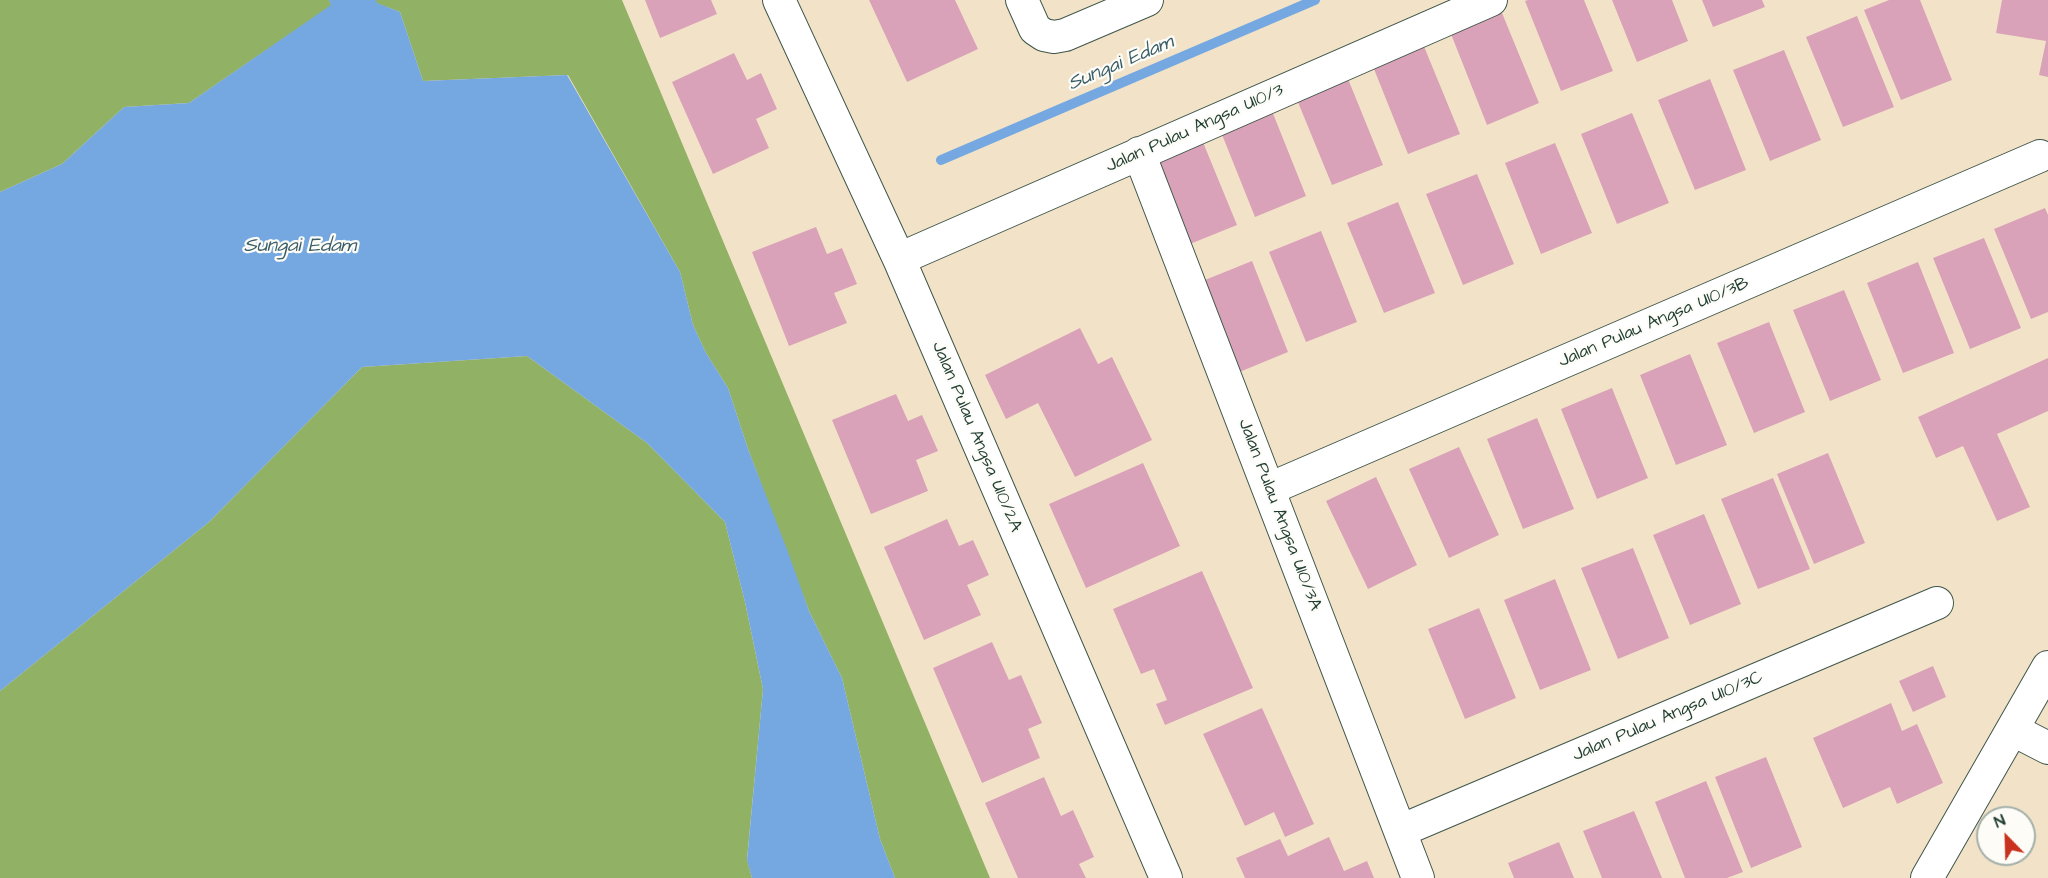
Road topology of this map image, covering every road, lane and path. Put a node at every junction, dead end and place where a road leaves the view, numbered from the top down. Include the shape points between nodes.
1 (780, 0) edge
2 (1022, 0) edge
3 (1146, 0) edge
4 (1491, 0) edge
5 (1139, 153) junction
6 (2040, 156) dead end
7 (899, 259) junction
8 (1269, 489) junction
9 (1937, 603) dead end
10 (2048, 667) edge
11 (2013, 730) junction
12 (2048, 748) edge
13 (1400, 831) junction
14 (1166, 878) edge
15 (1418, 878) edge
16 (1927, 878) edge

1 - 7 street, Jalan Pulau Angsa U10/2A
2 - 3 street via 1035,29 1054,37
4 - 5 street, Jalan Pulau Angsa U10/3
5 - 7 street, Jalan Pulau Angsa U10/3
5 - 8 street, Jalan Pulau Angsa U10/3A
6 - 8 street, Jalan Pulau Angsa U10/3B
7 - 14 street, Jalan Pulau Angsa U10/2A
8 - 13 street, Jalan Pulau Angsa U10/3A
9 - 13 street, Jalan Pulau Angsa U10/3C
10 - 11 street
11 - 12 street
11 - 16 street
13 - 15 street, Jalan Pulau Angsa U10/3A

